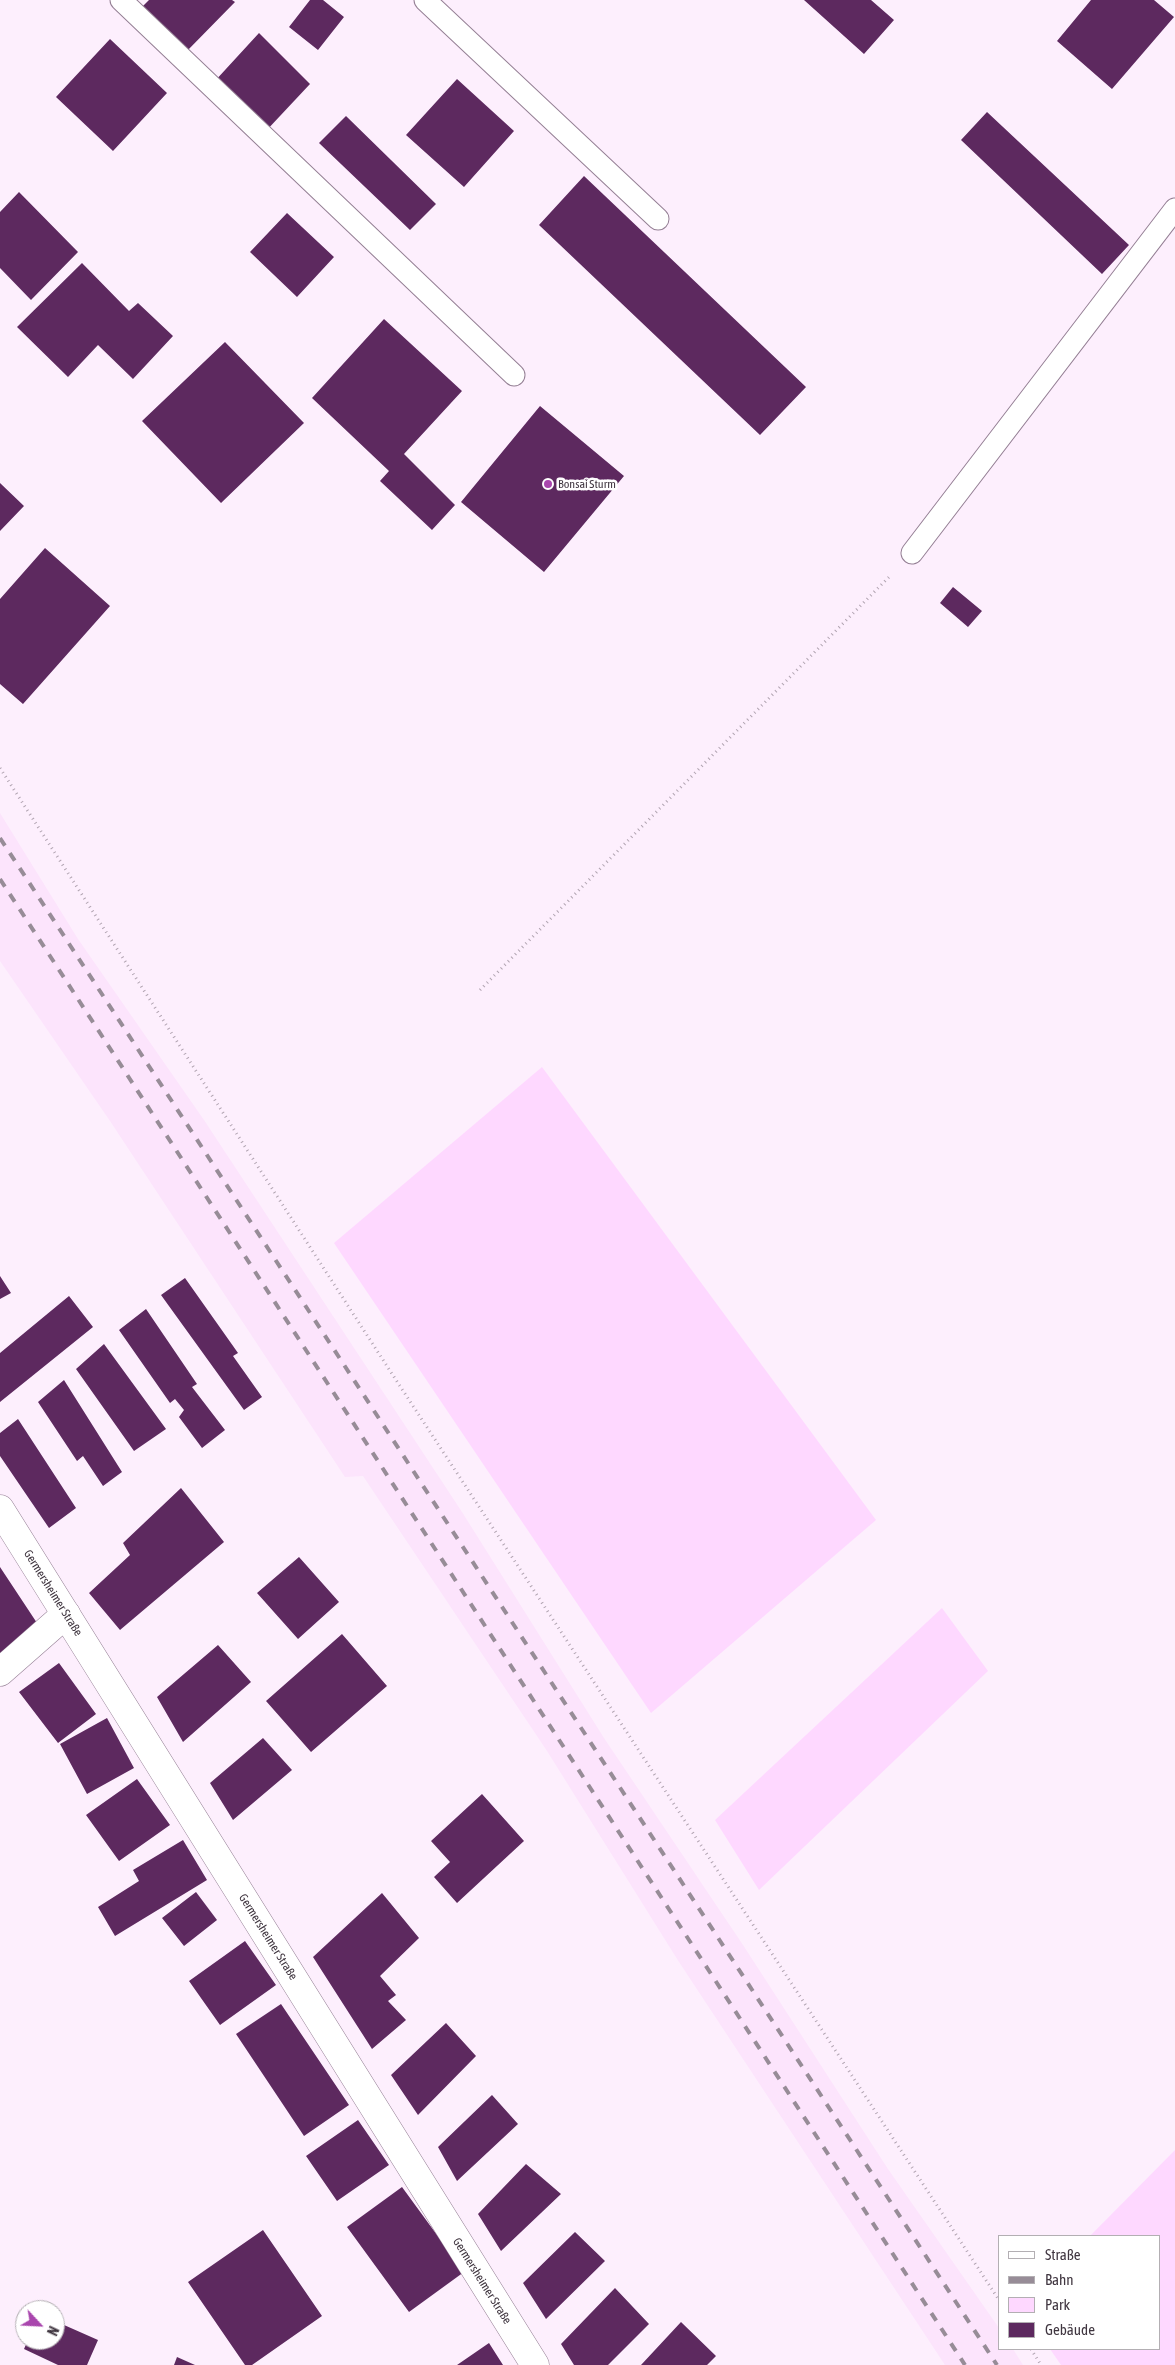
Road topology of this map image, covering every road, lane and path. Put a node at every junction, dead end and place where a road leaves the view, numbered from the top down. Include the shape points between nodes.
1 (121, 0) edge
2 (425, 0) edge
3 (1175, 209) edge
4 (658, 219) dead end
5 (514, 375) dead end
6 (912, 553) joint
7 (0, 768) edge
8 (480, 990) dead end
9 (0, 1509) edge
10 (66, 1614) junction
11 (0, 1672) edge
12 (998, 2298) edge
13 (1031, 2350) edge
14 (535, 2365) edge
15 (1041, 2365) edge

1 - 5 lane
2 - 4 lane
3 - 6 lane
6 - 8 path
7 - 12 path via 390,1372
9 - 10 main road, Germersheimer Straße
10 - 11 main road
10 - 14 main road, Germersheimer Straße
13 - 15 path

